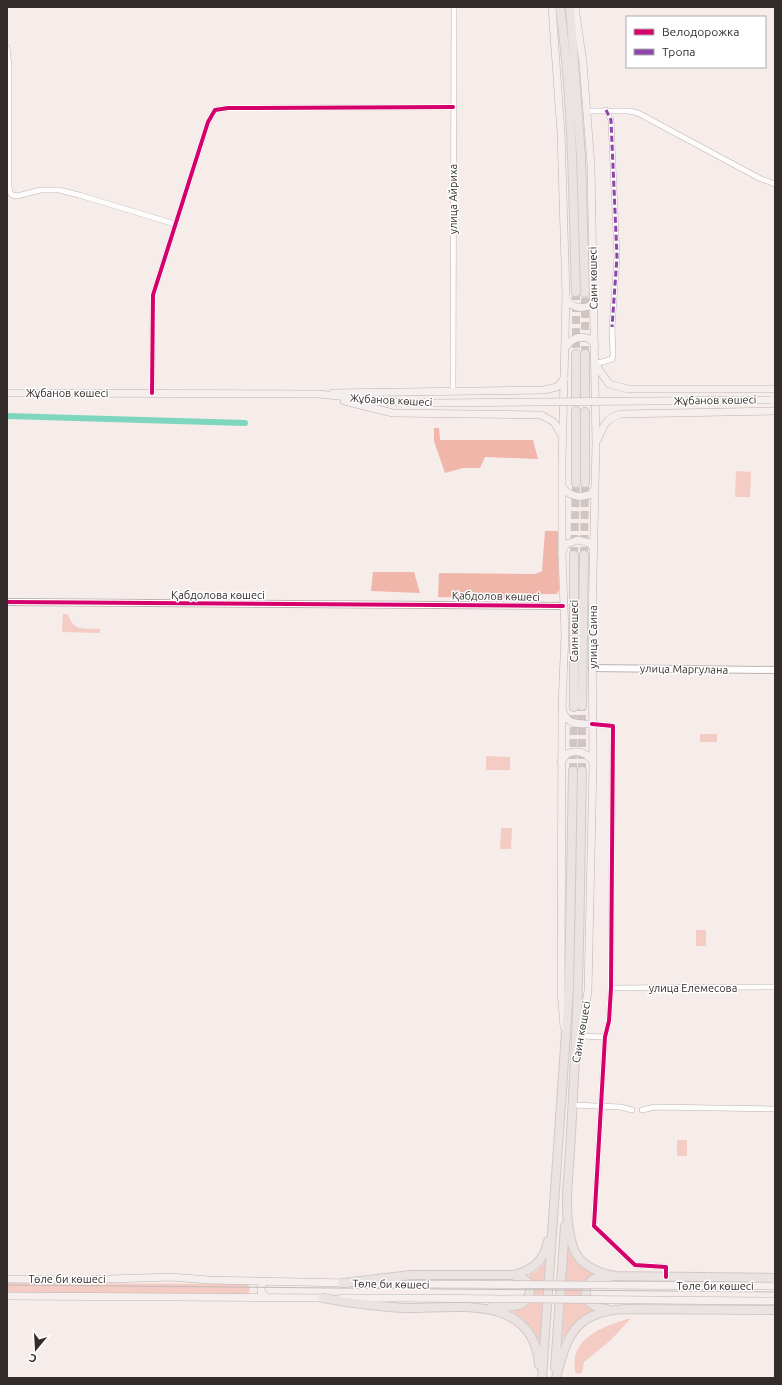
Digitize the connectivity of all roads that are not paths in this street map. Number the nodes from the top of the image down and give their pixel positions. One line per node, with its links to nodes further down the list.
1 (454, 7): 7 (street, улица Айриха)
2 (552, 7): 15 (main road)
3 (560, 7): 13 (main road, Саин көшесі)
4 (570, 7): 14 (main road, Саин көшесі)
5 (575, 7): 9 (main road, Саин көшесі)
6 (7, 48): 10 (street)
7 (453, 107): 12 (street); 22 (street, улица Айриха)
8 (606, 110): 9 (street); 11 (street); 19 (street)
9 (588, 111): 16 (main road, Саин көшесі)
10 (8, 124): 12 (street)
11 (775, 184)
12 (175, 224): 24 (street)
13 (576, 292)
14 (585, 293)
15 (566, 295): 16 (main road); 18 (main road)
16 (594, 301): 17 (main road, Саин көшесі)
17 (595, 345): 18 (main road); 19 (main road, Саин көшесі)
18 (565, 349): 20 (main road)
19 (595, 364): 21 (main road); 33 (main road, Саин көшесі)
20 (564, 378): 22 (main road); 32 (main road)
21 (775, 389)
22 (454, 391): 25 (main road)
23 (7, 393): 24 (main road, Жұбанов көшесі)
24 (152, 393): 25 (main road, Жұбанов көшесі)
25 (318, 394): 28 (main road, Жұбанов көшесі, bridge); 32 (main road)
26 (576, 396): 27 (main road)
27 (585, 397)
28 (773, 400)
29 (775, 411): 33 (main road)
30 (576, 412): 34 (main road)
31 (585, 412): 35 (main road)
32 (562, 438): 36 (main road)
33 (596, 443): 37 (main road, Саин көшесі)
34 (576, 483)
35 (585, 483)
36 (562, 486): 37 (main road); 39 (main road, Саин көшесі)
37 (596, 486): 38 (main road, Саин көшесі)
38 (594, 550): 39 (main road); 45 (main road, улица Саина)
39 (562, 554): 44 (main road, Саин көшесі)
40 (574, 555): 41 (main road, Саин көшесі)
41 (584, 555)
42 (7, 602): 43 (street, Қабдолова көшесі)
43 (430, 605): 44 (street, Қабдолов көшесі)
44 (563, 606): 47 (main road, Саин көшесі)
45 (592, 668): 46 (street, улица Маргулана); 48 (main road, улица Саина)
46 (775, 670)
47 (562, 708): 48 (main road); 49 (main road, Саин көшесі)
48 (592, 724): 50 (main road, Саин көшесі); 53 (street)
49 (561, 762): 50 (main road); 57 (main road, Саин көшесі)
50 (593, 764): 55 (main road, Саин көшесі)
51 (573, 771): 57 (main road, Саин көшесі)
52 (582, 771): 58 (main road, Саин көшесі)
53 (611, 988): 54 (street, улица Елемесова); 56 (street)
54 (775, 988)
55 (580, 1036): 56 (street); 58 (main road, Саин көшесі)
56 (605, 1037): 60 (street)
57 (565, 1048): 65 (main road, Саин көшесі)
58 (574, 1068): 59 (main road)
59 (573, 1105): 60 (street); 64 (main road)
60 (600, 1107): 62 (street); 68 (street)
61 (775, 1109): 63 (street)
62 (632, 1110)
63 (642, 1110)
64 (567, 1197): 67 (main road); 82 (main road)
65 (554, 1212): 66 (main road); 81 (main road, Саин көшесі)
66 (513, 1276): 72 (main road); 78 (main road)
67 (615, 1276): 68 (main road); 79 (main road)
68 (666, 1277): 69 (main road)
69 (775, 1278)
70 (7, 1279): 71 (main road, Төле би көшесі)
71 (269, 1281): 72 (main road, Төле би көшесі); 75 (main road)
72 (343, 1283): 73 (main road, Төле би көшесі, bridge)
73 (775, 1286)
74 (7, 1296): 75 (main road, Төле би көшесі)
75 (268, 1298): 76 (main road, Төле би көшесі)
76 (323, 1298): 77 (main road, Төле би көшесі, bridge); 78 (main road)
77 (775, 1301)
78 (473, 1307): 81 (main road)
79 (610, 1310): 80 (main road); 82 (main road)
80 (775, 1310)
81 (541, 1378)
82 (555, 1378)

